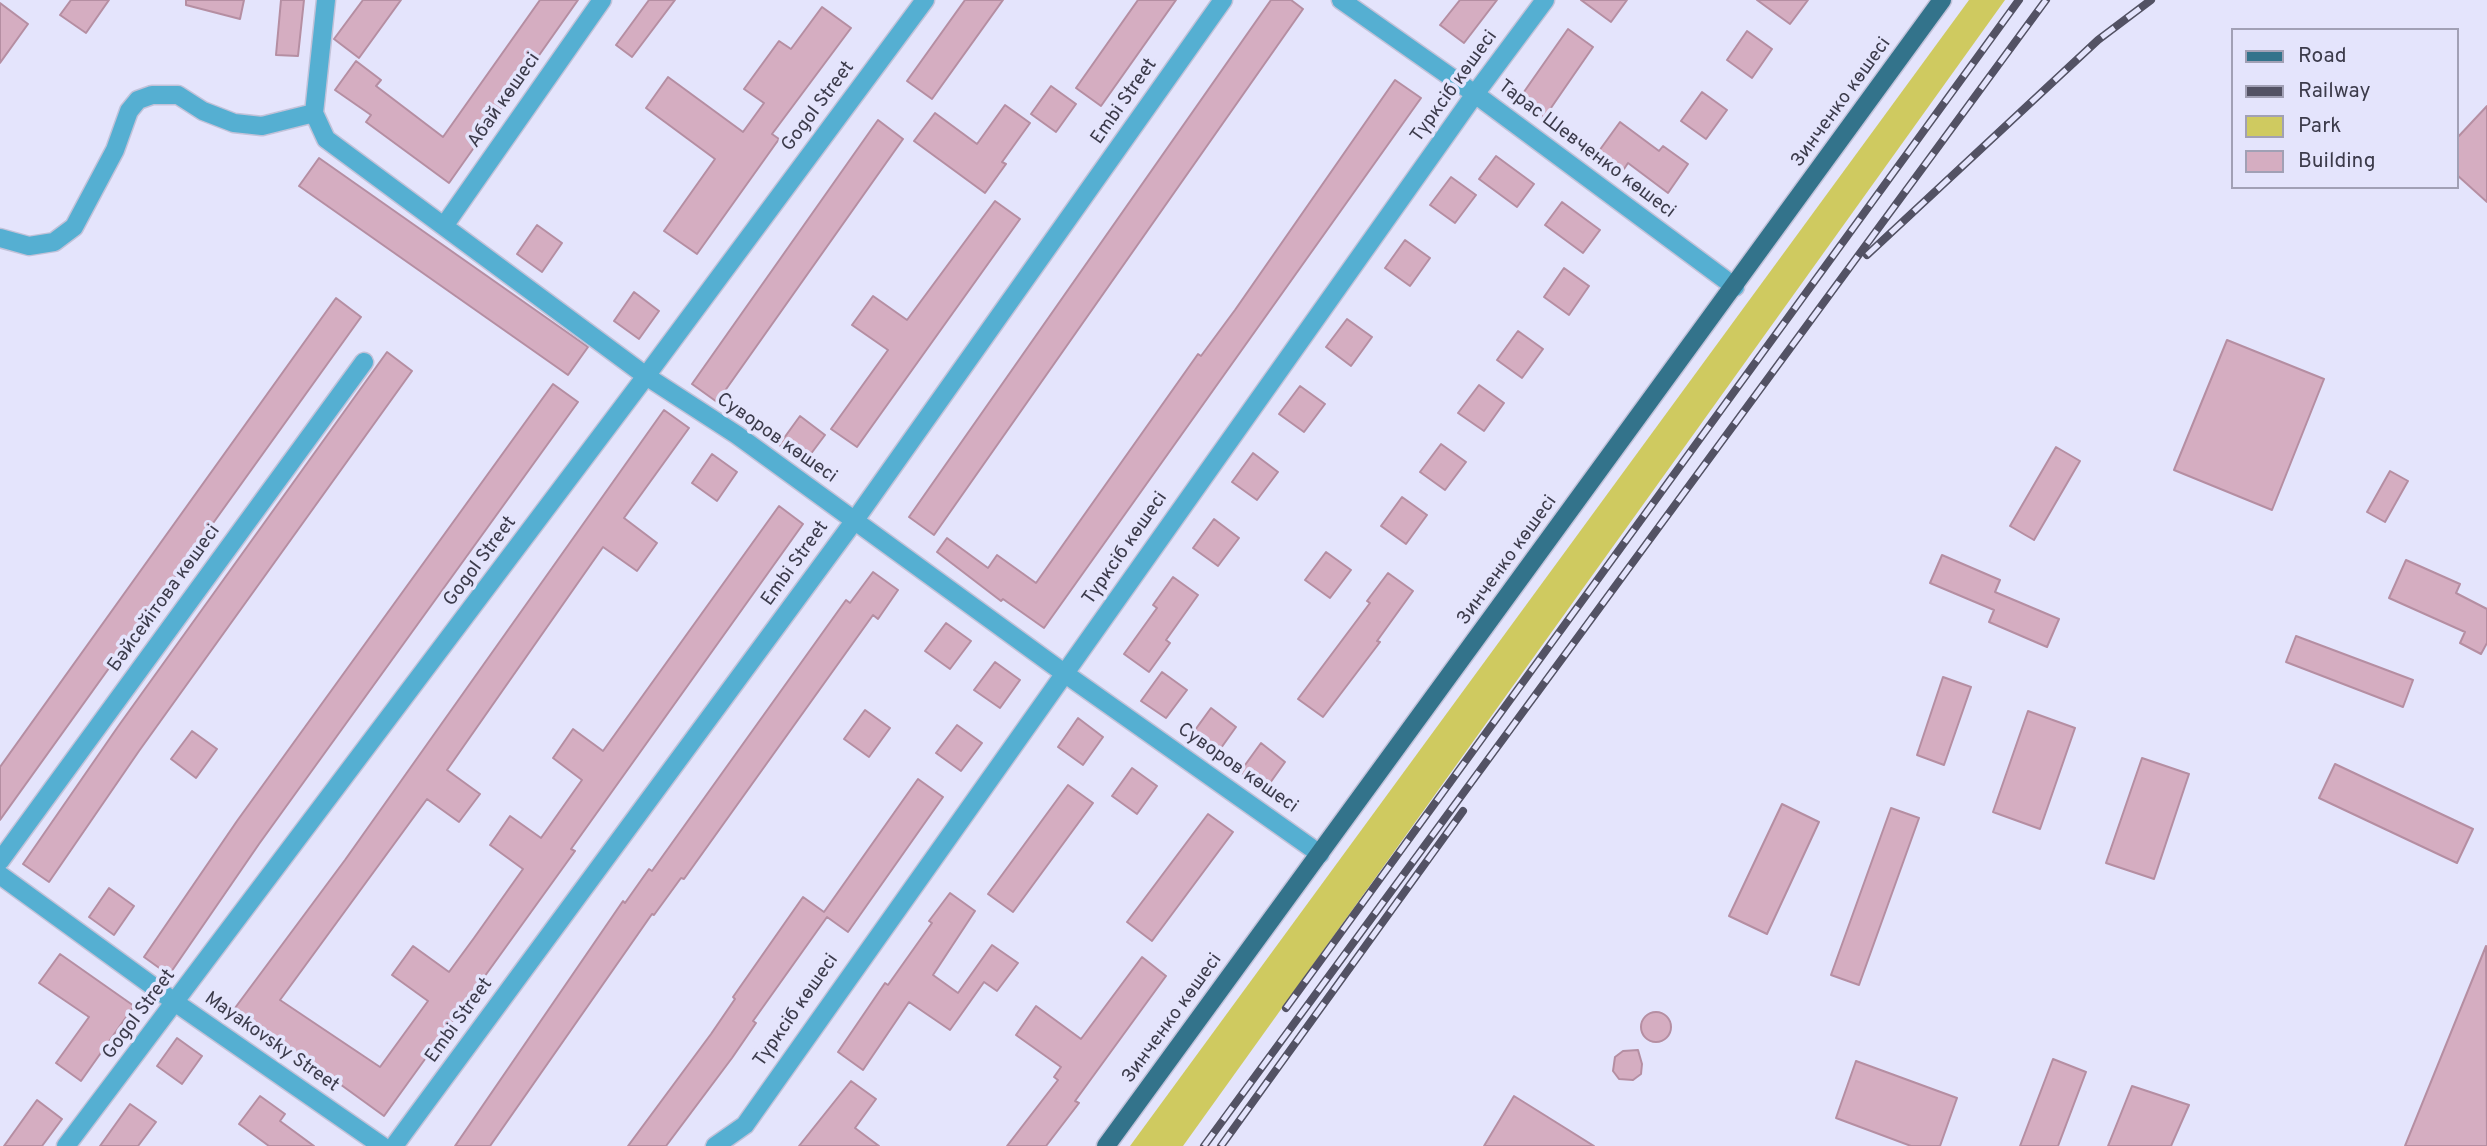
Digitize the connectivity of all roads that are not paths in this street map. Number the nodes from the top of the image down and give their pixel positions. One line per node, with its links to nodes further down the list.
1 (326, 0): 9 (street)
2 (602, 0): 10 (street, Абай көшесі)
3 (925, 0): 14 (street, Gogol Street)
4 (1223, 0): 15 (street, Embi Street)
5 (1341, 0): 8 (street, Тарас Шевченко көшесі)
6 (1545, 0): 8 (street, Түрксіб көшесі)
7 (1942, 0): 12 (main road, Зинченко көшесі)
8 (1475, 94): 12 (street, Тарас Шевченко көшесі); 16 (street, Түрксіб көшесі)
9 (314, 113): 10 (street, Суворов көшесі); 11 (street)
10 (444, 226): 14 (street, Суворов көшесі)
11 (0, 238)
12 (1735, 287): 17 (main road, Зинченко көшесі)
13 (364, 362): 18 (street, Бәйсейітова көшесі)
14 (646, 376): 15 (street, Суворов көшесі); 20 (street, Gogol Street)
15 (855, 520): 16 (street, Суворов көшесі); 24 (street, Embi Street)
16 (1065, 673): 17 (street, Суворов көшесі); 21 (street, Түрксіб көшесі)
17 (1320, 854): 27 (main road, Зинченко көшесі)
18 (0, 861)
19 (0, 875): 20 (street, Mayakovsky Street)
20 (176, 1003): 22 (street, Gogol Street); 23 (street, Mayakovsky Street)
21 (744, 1125): 25 (street, Түрксіб көшесі); 26 (street, Түрксіб көшесі)
22 (66, 1146)
23 (382, 1146)
24 (394, 1146)
25 (715, 1146)
26 (742, 1146)
27 (1106, 1146)

